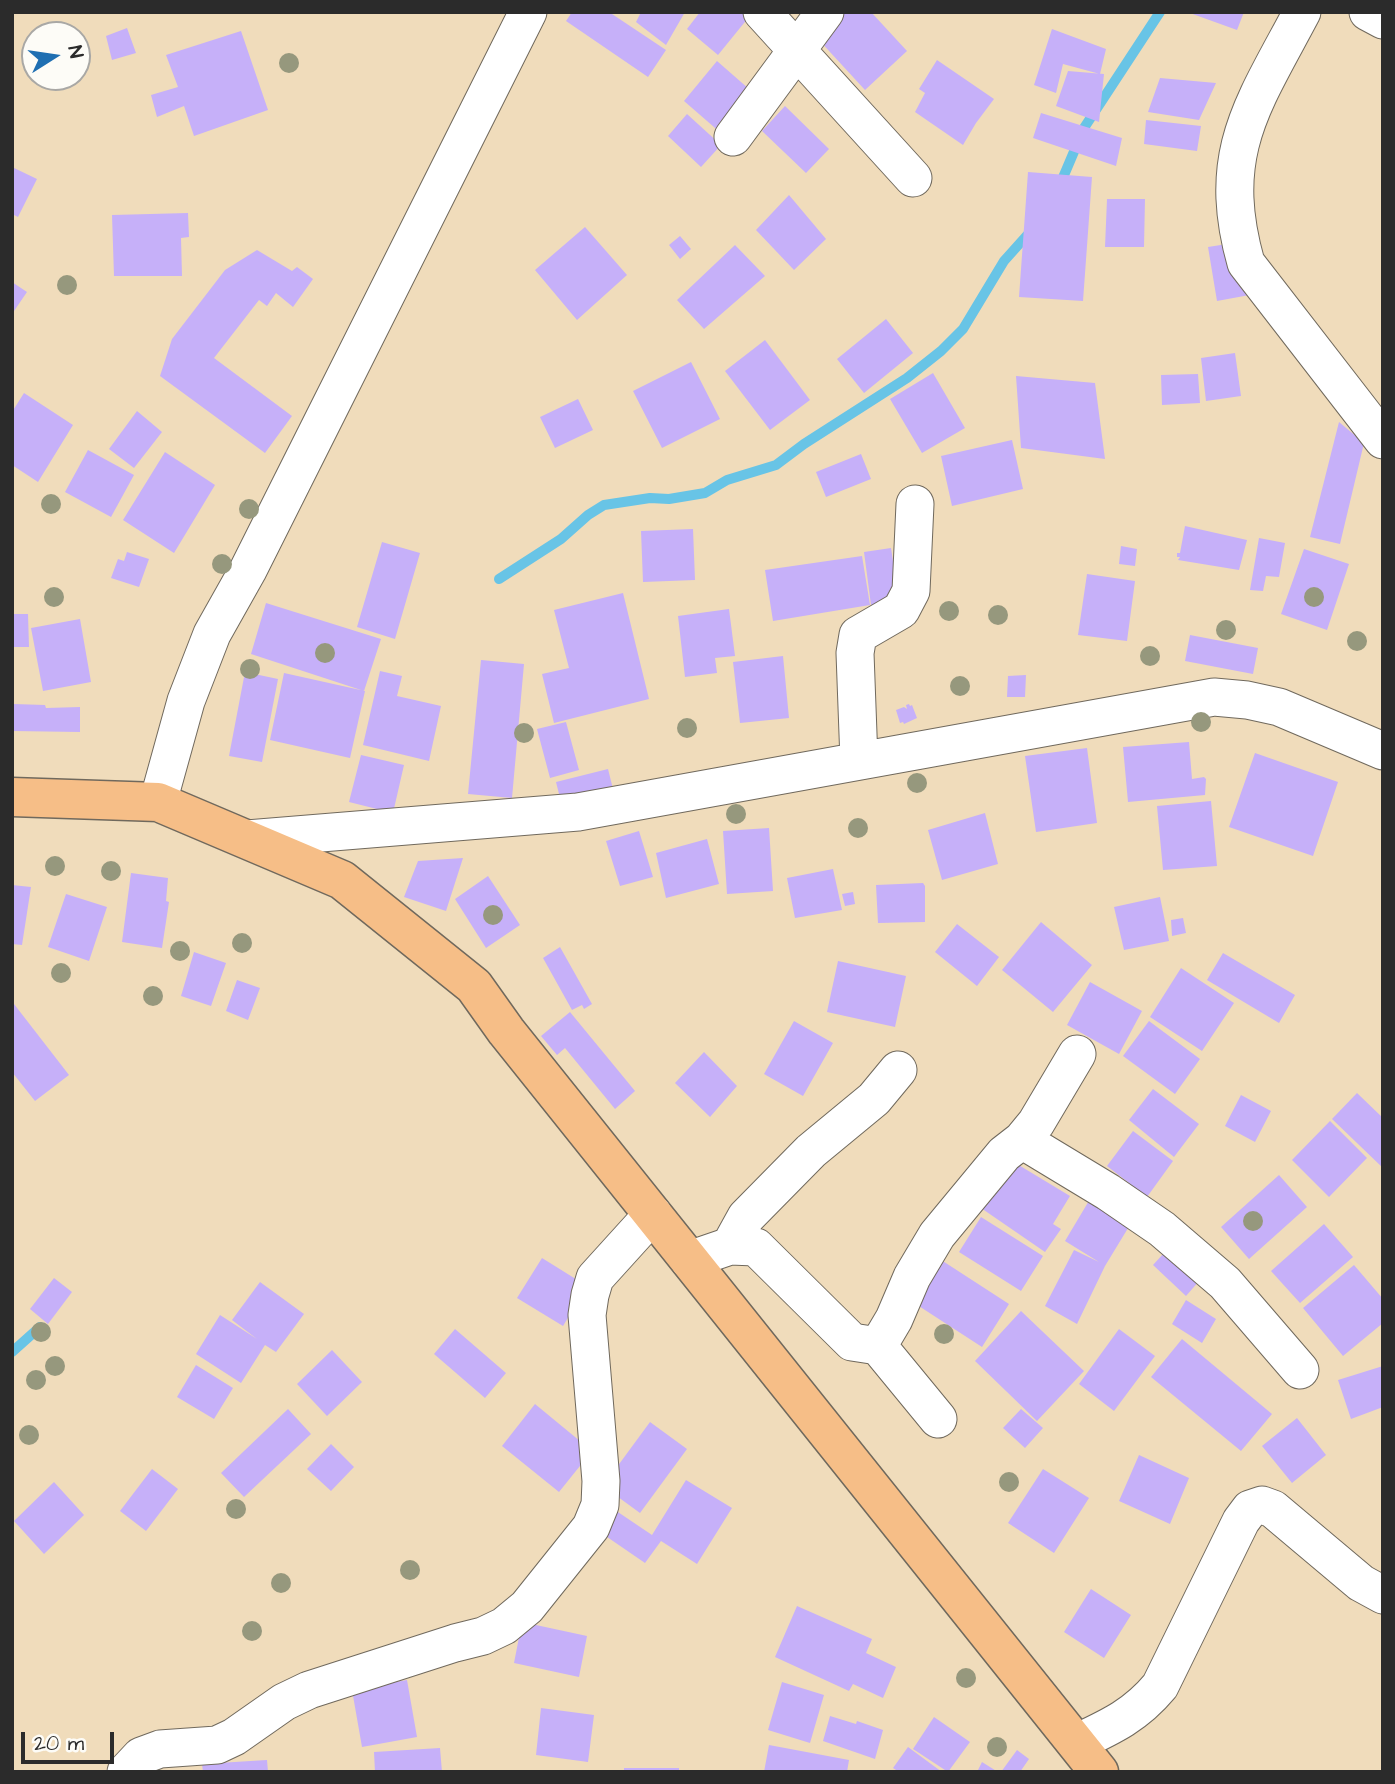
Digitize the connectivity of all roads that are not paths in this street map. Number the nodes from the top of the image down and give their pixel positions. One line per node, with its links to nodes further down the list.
1 (528, 12): 15 (street)
2 (762, 12): 7 (street)
3 (825, 12): 7 (street)
4 (1302, 12): 10 (street)
5 (1368, 12): 6 (street)
6 (1383, 20)
7 (797, 50): 8 (street); 9 (street)
8 (733, 136)
9 (913, 178)
10 (1383, 440)
11 (915, 504): 13 (street)
12 (1383, 751): 13 (street)
13 (859, 761): 16 (street)
14 (12, 797): 15 (main road)
15 (158, 802): 16 (main road)
16 (247, 839): 20 (main road)
17 (1077, 1054): 19 (street)
18 (898, 1070): 21 (street)
19 (1022, 1140): 23 (street); 24 (street)
20 (653, 1214): 22 (main road); 28 (street)
21 (730, 1246): 22 (street); 23 (street)
22 (689, 1260): 27 (main road)
23 (878, 1346): 25 (street)
24 (1300, 1370)
25 (938, 1419)
26 (1383, 1595): 27 (street)
27 (1088, 1757)
28 (126, 1772)

